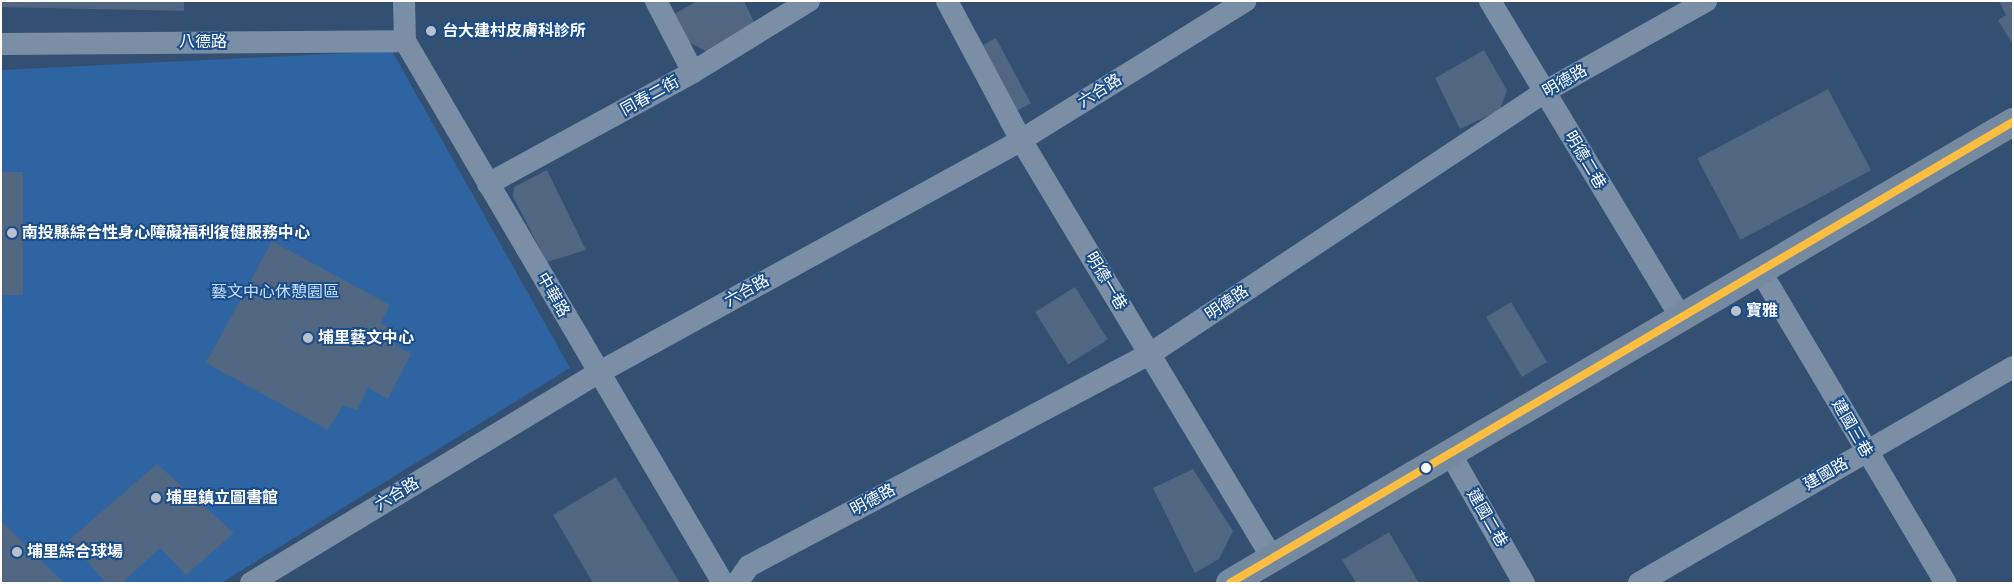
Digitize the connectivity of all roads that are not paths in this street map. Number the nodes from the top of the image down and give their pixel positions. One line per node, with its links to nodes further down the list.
1 (404, 1): 8 (street, 中華路)
2 (656, 1): 10 (street)
3 (809, 1): 10 (street, 同春二街)
4 (1245, 1): 13 (street, 六合路)
5 (1490, 1): 11 (street, 明德二巷)
6 (1706, 1): 11 (street, 明德路)
7 (952, 3): 13 (street, 明德一巷)
8 (405, 41): 9 (street, 八德路); 14 (street, 中華路)
9 (1, 44)
10 (693, 72): 14 (street, 同春二街)
11 (1544, 92): 16 (street, 明德二巷); 17 (street, 明德路)
12 (2013, 122): 15 (street)
13 (1021, 140): 17 (street, 明德一巷); 19 (street, 六合路)
14 (488, 184): 19 (street, 中華路)
15 (1761, 272): 16 (street); 20 (street, 建國三巷)
16 (1681, 318): 21 (street)
17 (1150, 354): 22 (street, 明德一巷); 25 (street, 明德路)
18 (2013, 367): 20 (street, 建國路)
19 (598, 373): 23 (street, 六合路); 24 (street, 中華路)
20 (1865, 451): 28 (street, 建國路); 29 (street, 建國三巷)
21 (1450, 453): 22 (street); 27 (street, 建國二巷)
22 (1272, 557): 26 (street)
23 (251, 583)
24 (723, 583)
25 (737, 583)
26 (1230, 583)
27 (1524, 583)
28 (1639, 583)
29 (1946, 583)

